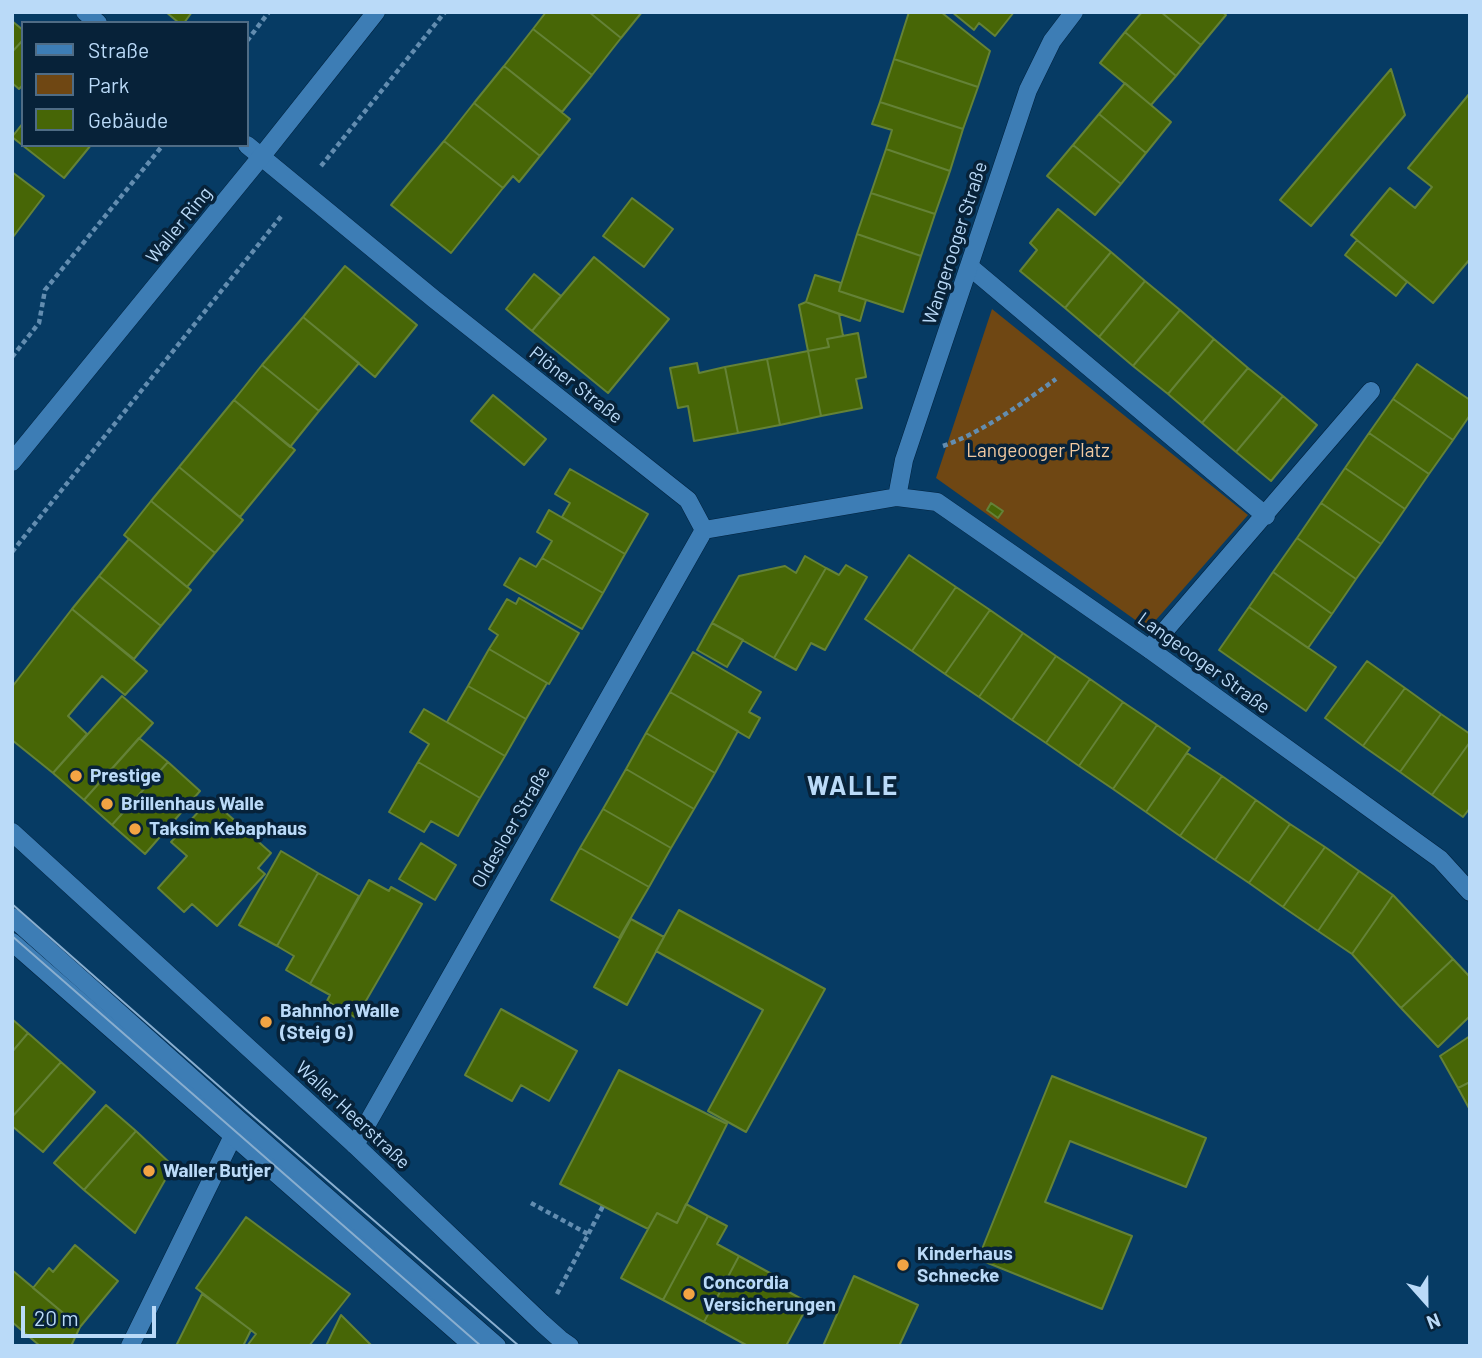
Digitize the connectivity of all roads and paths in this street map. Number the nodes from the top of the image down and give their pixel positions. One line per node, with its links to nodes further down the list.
1 (270, 12): 5 (path)
2 (376, 12): 8 (street, Waller Ring)
3 (444, 12): 9 (path)
4 (1074, 12): 10 (street, Wangerooger Straße)
5 (248, 40)
6 (248, 146): 8 (street, Plöner Straße)
7 (161, 147): 11 (path)
8 (261, 157): 9 (street, Plöner Straße); 15 (street, Waller Ring)
9 (301, 190): 18 (street, Plöner Straße); 19 (path)
10 (970, 267): 12 (street); 14 (street, Wangerooger Straße)
11 (12, 357)
12 (1082, 360): 14 (path); 17 (street)
13 (1371, 391): 17 (street)
14 (904, 460): 16 (street, Wangerooger Straße)
15 (12, 462)
16 (897, 497): 18 (street); 20 (street, Langeooger Straße)
17 (1266, 516): 20 (street)
18 (704, 530): 26 (street, Oldesloer Straße)
19 (12, 552)
20 (1149, 649): 22 (street, Langeooger Straße)
21 (12, 832): 26 (street, Waller Heerstraße)
22 (1470, 892)
23 (12, 917): 33 (street)
24 (12, 942): 25 (street)
25 (233, 1136): 31 (street); 32 (street)
26 (355, 1145): 30 (street, Waller Heerstraße)
27 (531, 1203): 29 (path)
28 (603, 1206): 29 (path)
29 (588, 1234): 30 (path)
30 (542, 1323): 34 (street, Waller Heerstraße)
31 (130, 1346)
32 (473, 1346)
33 (497, 1346)
34 (570, 1346)

